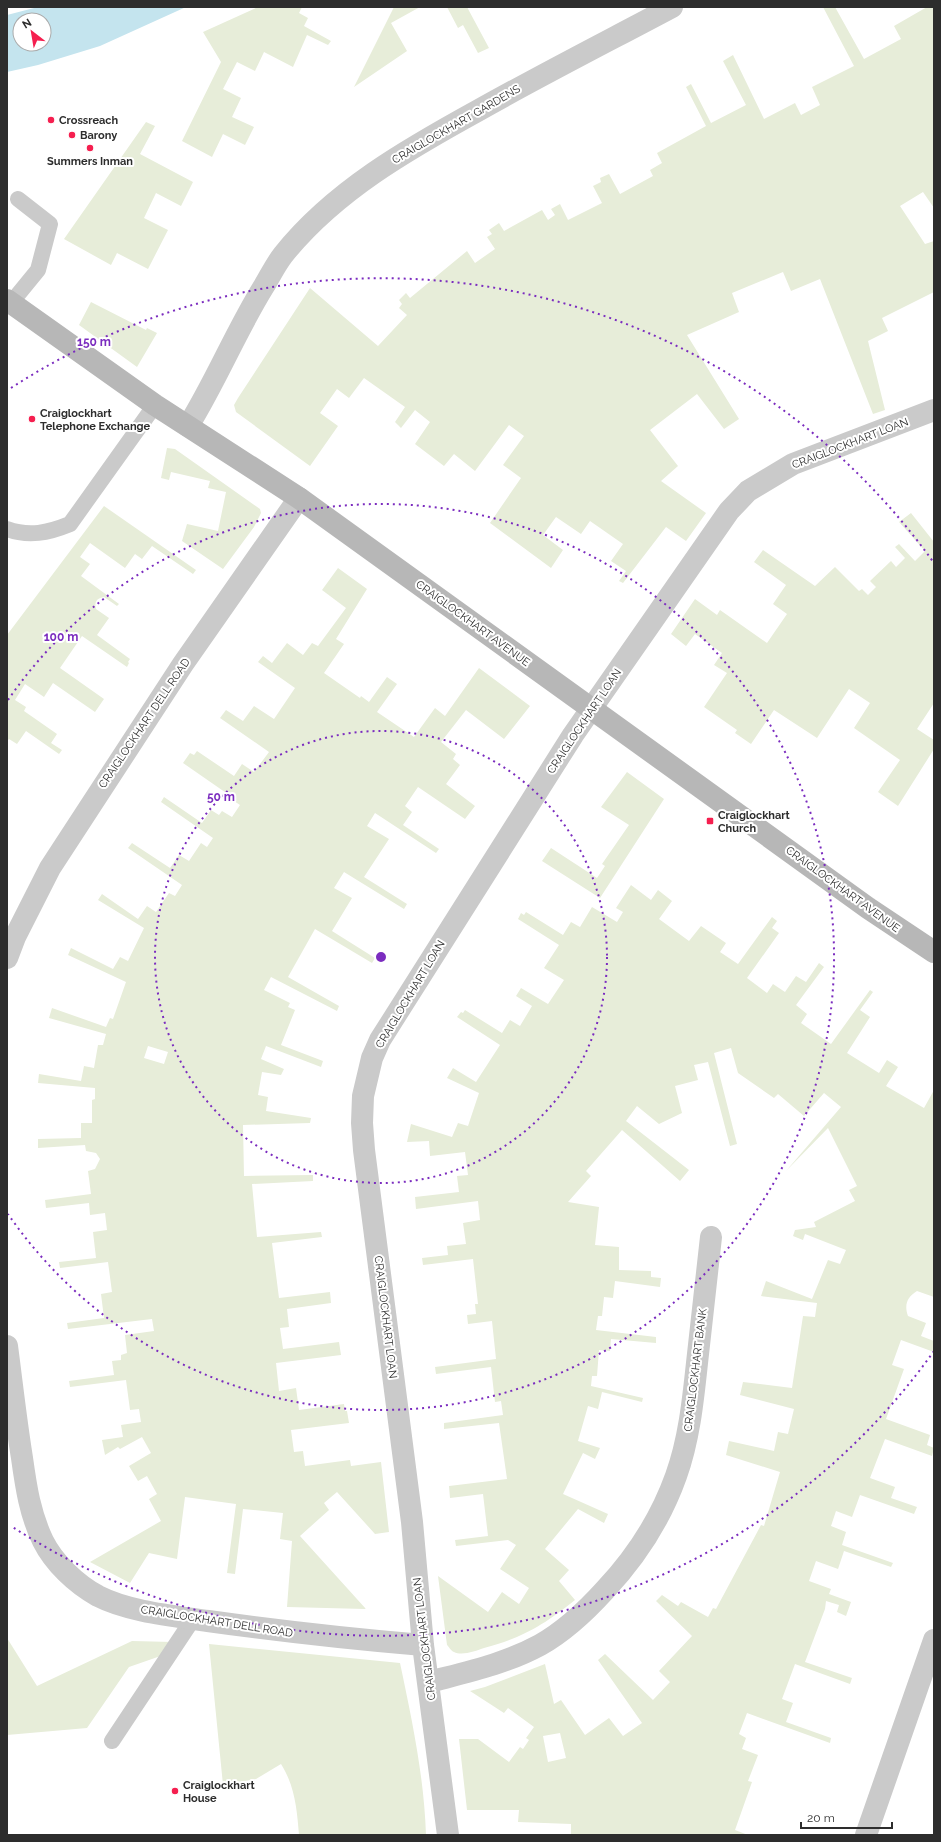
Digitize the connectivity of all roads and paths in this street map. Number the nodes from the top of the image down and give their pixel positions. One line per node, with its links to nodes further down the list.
1 (672, 7): 6 (street, CRAIGLOCKHART GARDENS)
2 (18, 199): 3 (lane)
3 (9, 301): 4 (street, CRAIGLOCKHART AVENUE)
4 (155, 405): 6 (street, CRAIGLOCKHART AVENUE); 8 (lane)
5 (934, 410): 9 (street, CRAIGLOCKHART LOAN)
6 (188, 426): 7 (street, CRAIGLOCKHART AVENUE)
7 (299, 498): 9 (street, CRAIGLOCKHART AVENUE); 11 (street, CRAIGLOCKHART DELL ROAD)
8 (7, 529)
9 (592, 708): 10 (street, CRAIGLOCKHART AVENUE); 16 (street, CRAIGLOCKHART LOAN)
10 (934, 952)
11 (7, 958)
12 (711, 1237): 17 (street, CRAIGLOCKHART BANK)
13 (7, 1346): 14 (street, CRAIGLOCKHART DELL ROAD)
14 (193, 1618): 16 (street, CRAIGLOCKHART DELL ROAD); 18 (lane)
15 (934, 1640): 20 (street)
16 (423, 1645): 17 (street, CRAIGLOCKHART LOAN)
17 (429, 1682): 19 (street, CRAIGLOCKHART LOAN)
18 (112, 1741)
19 (448, 1835)
20 (866, 1835)

